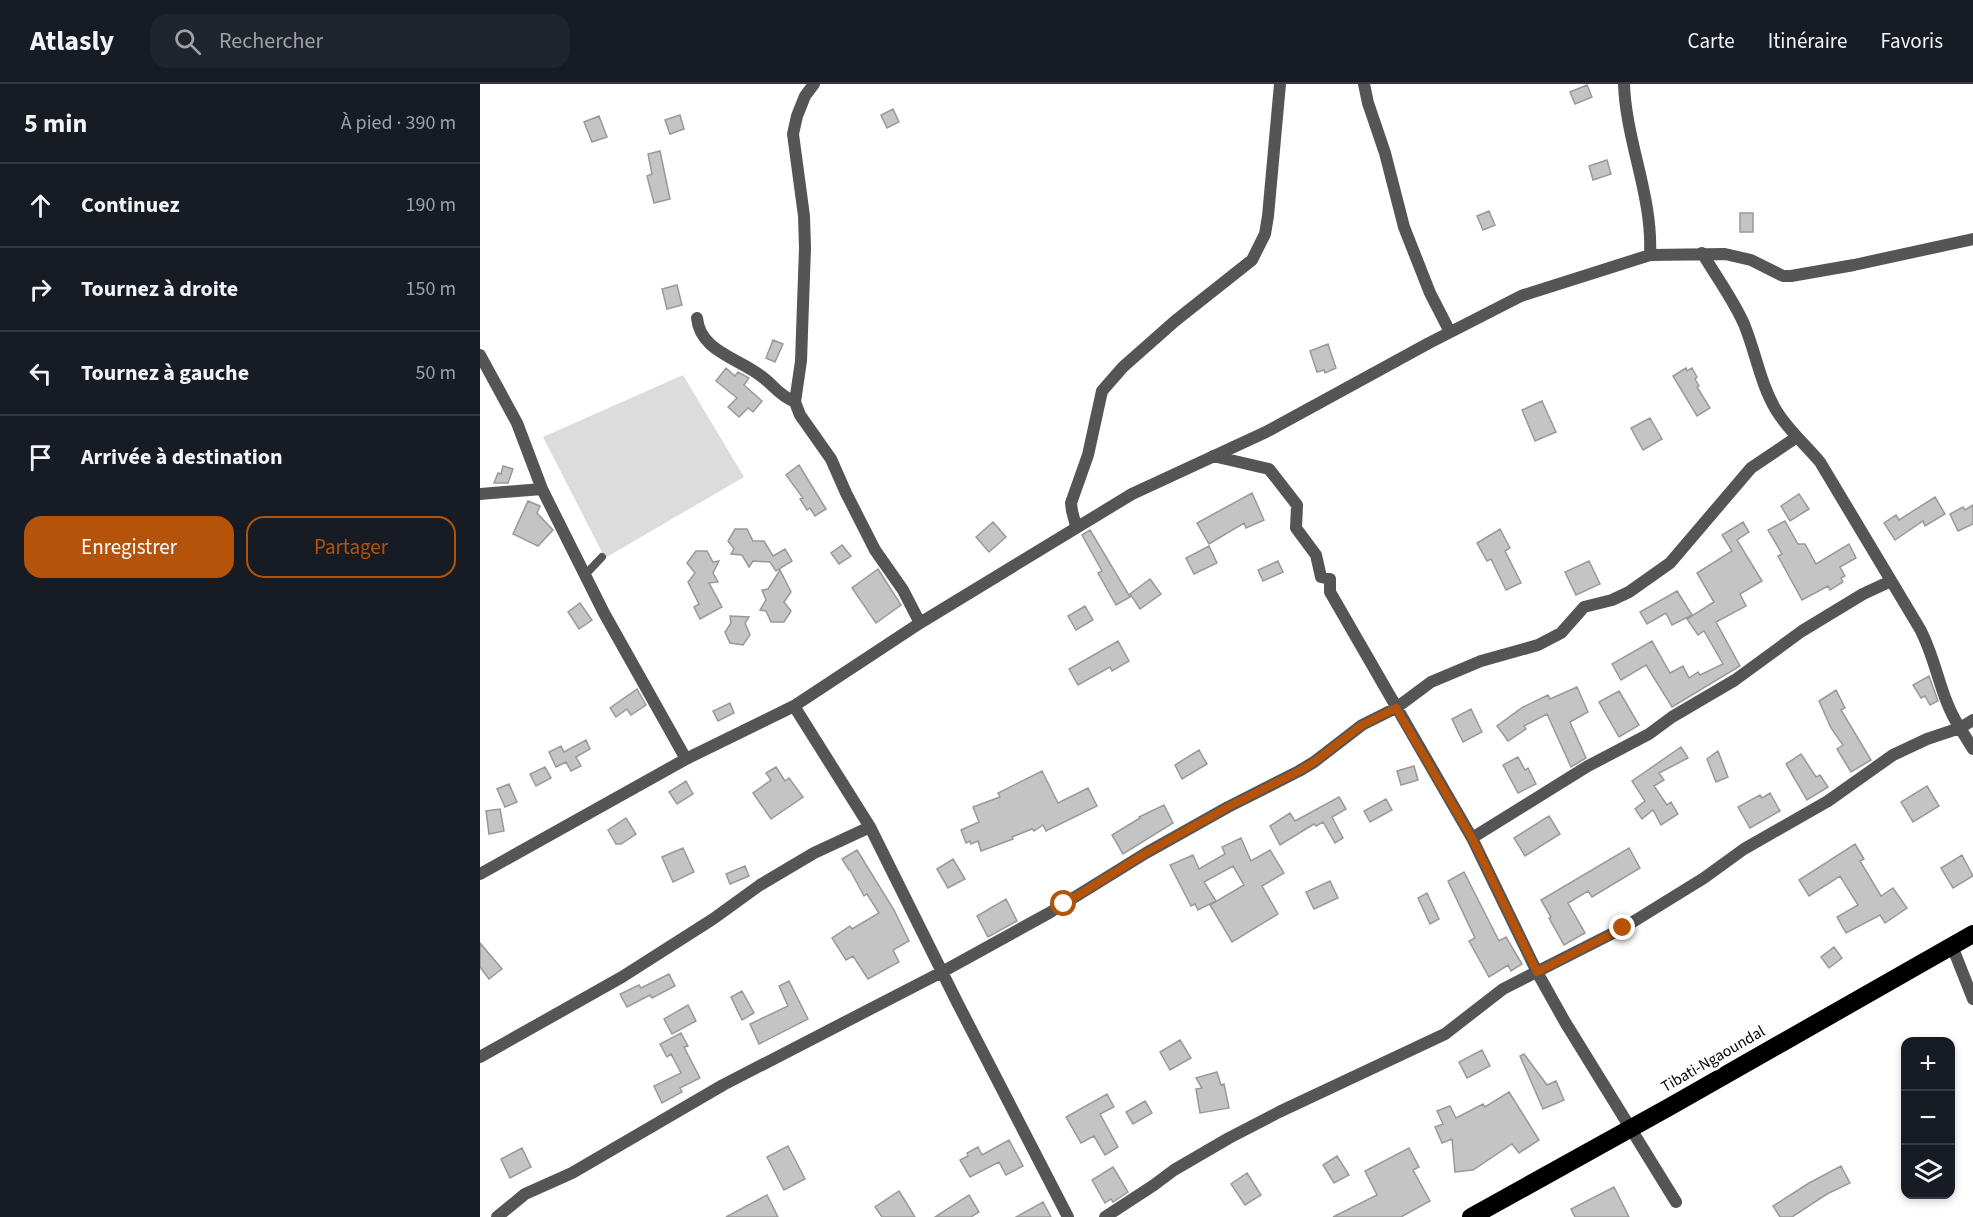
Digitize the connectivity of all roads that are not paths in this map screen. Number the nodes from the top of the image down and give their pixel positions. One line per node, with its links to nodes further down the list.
1 (814, 84): 11 (street)
2 (1280, 84): 16 (street)
3 (1364, 84): 9 (street)
4 (1624, 84): 7 (street)
5 (1973, 239): 6 (street)
6 (1702, 254): 7 (street); 12 (street)
7 (1650, 255): 9 (street)
8 (697, 318): 11 (street)
9 (1450, 332): 13 (street)
10 (480, 355): 14 (street)
11 (795, 402): 20 (street)
12 (1797, 437): 19 (street); 22 (street)
13 (1213, 456): 16 (street); 22 (street)
14 (542, 489): 15 (street); 18 (street)
15 (480, 494)
16 (1076, 526): 20 (street)
17 (602, 557): 18 (lane)
18 (585, 575): 26 (street)
19 (1891, 581): 24 (street); 28 (street)
20 (920, 623): 21 (street)
21 (794, 706): 26 (street); 27 (street)
22 (1396, 708): 28 (street); 34 (street)
23 (1973, 720): 24 (street)
24 (1960, 728): 25 (street); 35 (street)
25 (1973, 749)
26 (686, 759): 30 (street)
27 (870, 827): 34 (street); 37 (street)
28 (1472, 838): 35 (street)
29 (480, 863): 30 (street)
30 (496, 864): 31 (street)
31 (480, 874)
32 (1973, 934): 33 (highway, Tibati-Ngaoundal)
33 (1952, 946): 36 (street); 38 (highway, Tibati-Ngaoundal)
34 (942, 972): 40 (street); 41 (street)
35 (1537, 972): 38 (street); 42 (street)
36 (1973, 999)
37 (480, 1058)
38 (1630, 1128): 39 (street); 43 (highway, Tibati-Ngaoundal)
39 (1676, 1202)
40 (497, 1217)
41 (1068, 1217)
42 (1105, 1217)
43 (1471, 1217)

